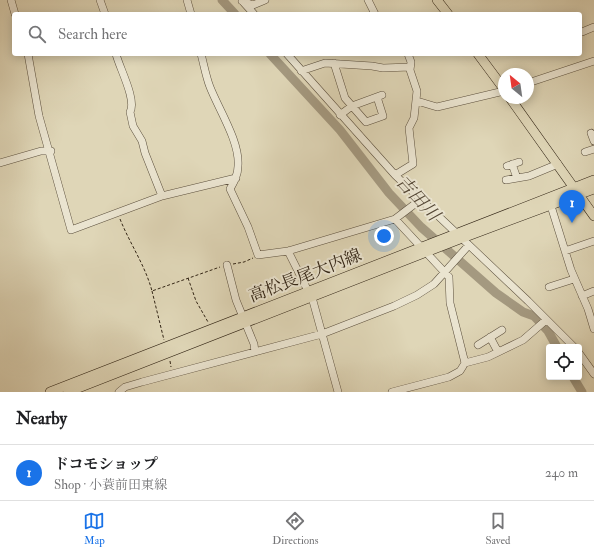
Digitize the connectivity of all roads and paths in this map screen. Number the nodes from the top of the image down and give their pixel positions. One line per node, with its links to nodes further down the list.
1 (11, 0): 8 (street)
2 (100, 0): 9 (street)
3 (187, 0): 10 (street)
4 (242, 0): 5 (street); 11 (street)
5 (265, 0)
6 (368, 0): 12 (street)
7 (437, 0): 13 (main road)
8 (14, 12)
9 (104, 12)
10 (190, 12)
11 (252, 12)
12 (373, 12)
13 (446, 12)
14 (594, 27): 15 (street)
15 (582, 32)
16 (28, 56): 36 (street)
17 (117, 56): 49 (street)
18 (202, 56): 42 (street)
19 (290, 56): 25 (street)
20 (409, 56): 24 (street)
21 (479, 56): 27 (main road)
22 (594, 61): 26 (street)
23 (334, 63): 24 (street); 25 (street); 31 (street)
24 (410, 67): 29 (street)
25 (301, 70): 32 (street)
26 (534, 81)
27 (498, 82)
28 (498, 91): 29 (street)
29 (417, 101): 41 (street)
30 (514, 104): 40 (main road)
31 (352, 106): 31 (street); 32 (street)
32 (340, 115): 41 (street)
33 (591, 133): 34 (street)
34 (594, 141)
35 (594, 149): 37 (street)
36 (50, 151): 38 (street); 52 (street)
37 (585, 152)
38 (0, 163)
39 (513, 164): 43 (street)
40 (558, 164): 43 (street); 46 (main road)
41 (395, 175): 50 (street)
42 (236, 178): 49 (street); 58 (street)
43 (517, 178): 44 (street)
44 (506, 180)
45 (594, 180): 46 (main road, 高松長尾大内線)
46 (574, 187): 48 (main road); 55 (main road, 高松長尾大内線)
47 (594, 189): 48 (main road, 高松長尾大内線)
48 (580, 195): 51 (main road, 高松長尾大内線); 53 (main road)
49 (162, 196): 52 (street)
50 (420, 200): 54 (street); 55 (street)
51 (551, 206): 55 (main road, 高松長尾大内線); 59 (street)
52 (117, 211): 64 (path)
53 (594, 216)
54 (395, 219): 57 (street); 58 (street)
55 (460, 241): 57 (main road, 高松長尾大内線); 61 (street); 70 (street)
56 (594, 241): 59 (street)
57 (425, 250): 61 (street); 66 (main road, 高松長尾大内線)
58 (288, 251): 66 (street)
59 (565, 251): 62 (street)
60 (227, 265): 69 (street)
61 (446, 271): 74 (street); 83 (street)
62 (574, 279): 63 (street); 67 (street)
63 (549, 287)
64 (152, 291): 71 (path); 76 (path)
65 (594, 291): 67 (street)
66 (310, 294): 69 (main road, 高松長尾大内線); 74 (street)
67 (582, 296): 68 (street)
68 (591, 308): 72 (street)
69 (244, 320): 79 (street); 86 (main road, 高松長尾大内線); 87 (main road, 高松長尾大内線)
70 (545, 322): 77 (street); 80 (street)
71 (210, 325)
72 (594, 329)
73 (502, 330): 75 (street)
74 (322, 334): 79 (street); 89 (street)
75 (490, 337): 78 (street); 80 (street)
76 (165, 343)
77 (571, 344)
78 (478, 345)
79 (255, 352): 84 (street)
80 (498, 352): 83 (street)
81 (170, 356): 84 (path)
82 (582, 357): 85 (street)
83 (465, 363): 90 (street)
84 (172, 374): 88 (street)
85 (594, 374)
86 (50, 392)
87 (68, 392)
88 (119, 392)
89 (338, 392)
90 (392, 392)

